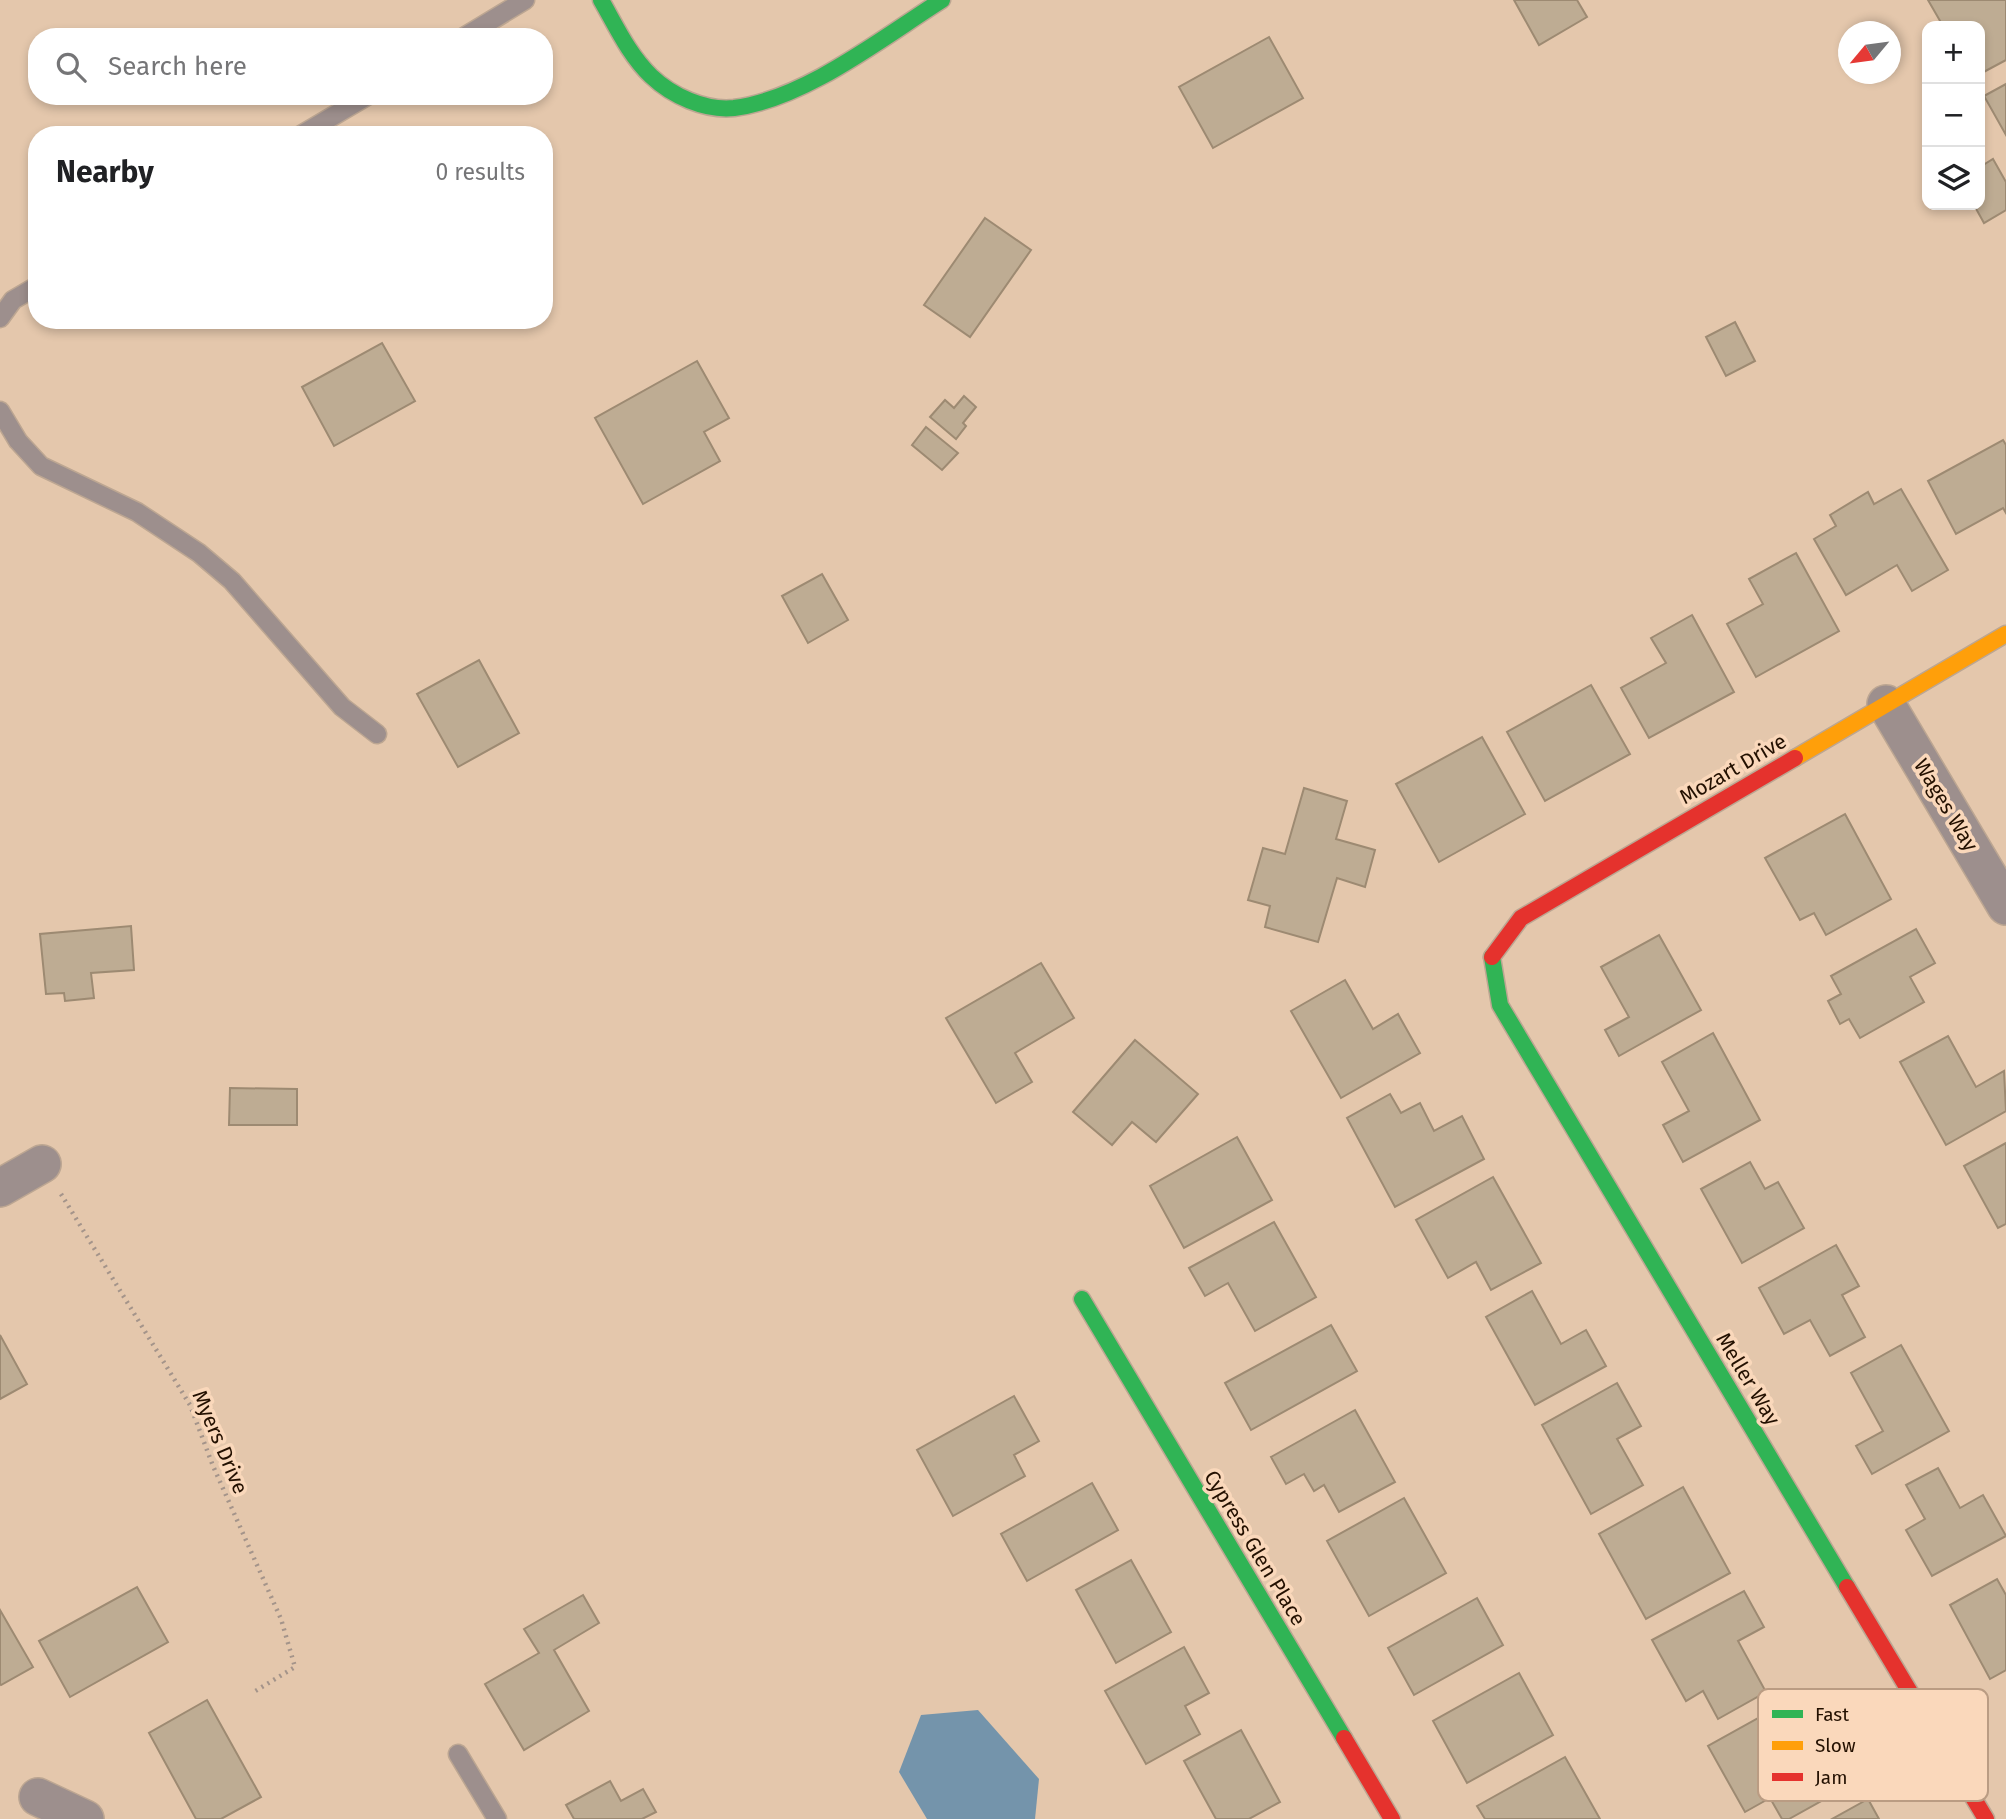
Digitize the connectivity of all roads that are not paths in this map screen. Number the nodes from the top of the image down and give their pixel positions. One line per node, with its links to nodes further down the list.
1 (525, 0): 4 (lane)
2 (601, 0): 3 (street)
3 (942, 0)
4 (479, 28)
5 (352, 105): 6 (lane)
6 (316, 126)
7 (28, 291): 8 (lane)
8 (0, 318)
9 (0, 411): 12 (lane)
10 (2006, 634): 11 (street, Mozart Drive)
11 (1886, 704): 13 (street, Wages Way); 14 (street, Mozart Drive)
12 (377, 734)
13 (2006, 906)
14 (1492, 954): 18 (street, Meller Way)
15 (42, 1164): 16 (street)
16 (0, 1188)
17 (1082, 1299): 24 (street, Cypress Glen Place)
18 (1908, 1689)
19 (458, 1754): 23 (lane)
20 (38, 1797): 22 (street)
21 (1975, 1801): 25 (street, Meller Way)
22 (85, 1819)
23 (497, 1819)
24 (1392, 1819)
25 (1986, 1819)

